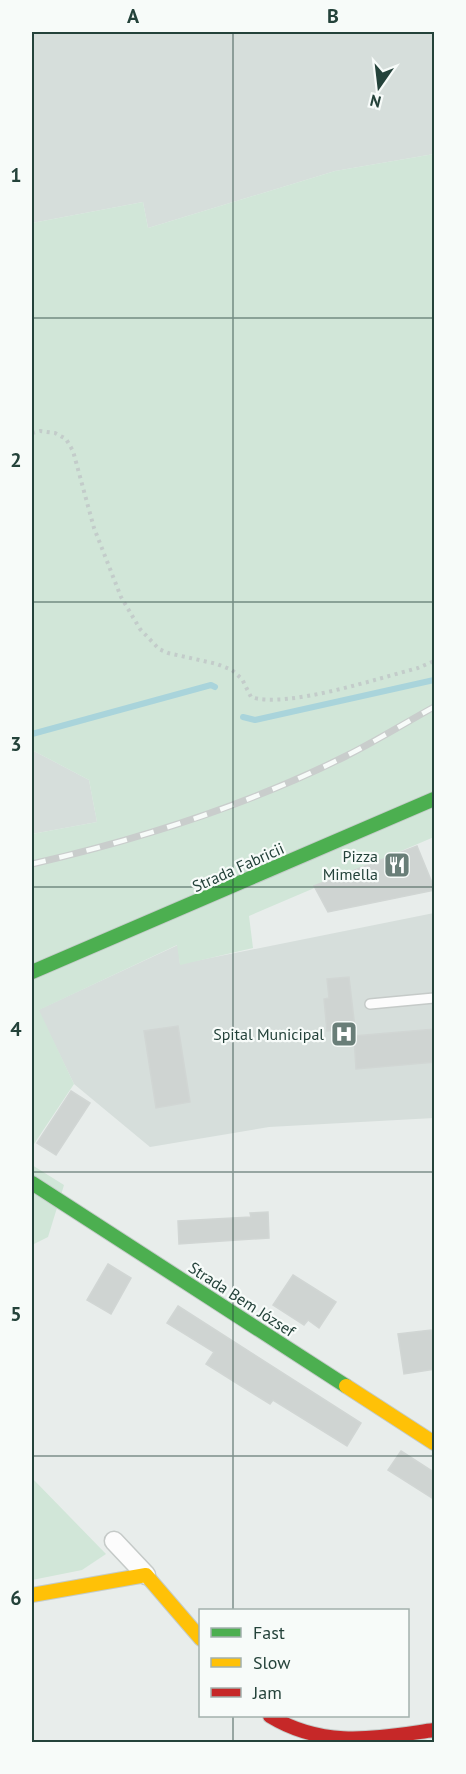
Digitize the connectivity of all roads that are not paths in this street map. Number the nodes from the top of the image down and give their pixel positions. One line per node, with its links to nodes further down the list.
1 (435, 799): 2 (main road, Strada Fabricii)
2 (55, 964): 3 (main road, Strada Fabricii); 4 (main road, Strada Fabricii)
3 (32, 972)
4 (32, 980)
5 (435, 998): 6 (lane)
6 (370, 1004)
7 (32, 1183): 8 (main road, Strada Bem József)
8 (435, 1443)
9 (114, 1541): 10 (street)
10 (146, 1575): 11 (main road); 12 (main road)
11 (32, 1595)
12 (199, 1637)
13 (272, 1717): 14 (main road)
14 (435, 1731)

